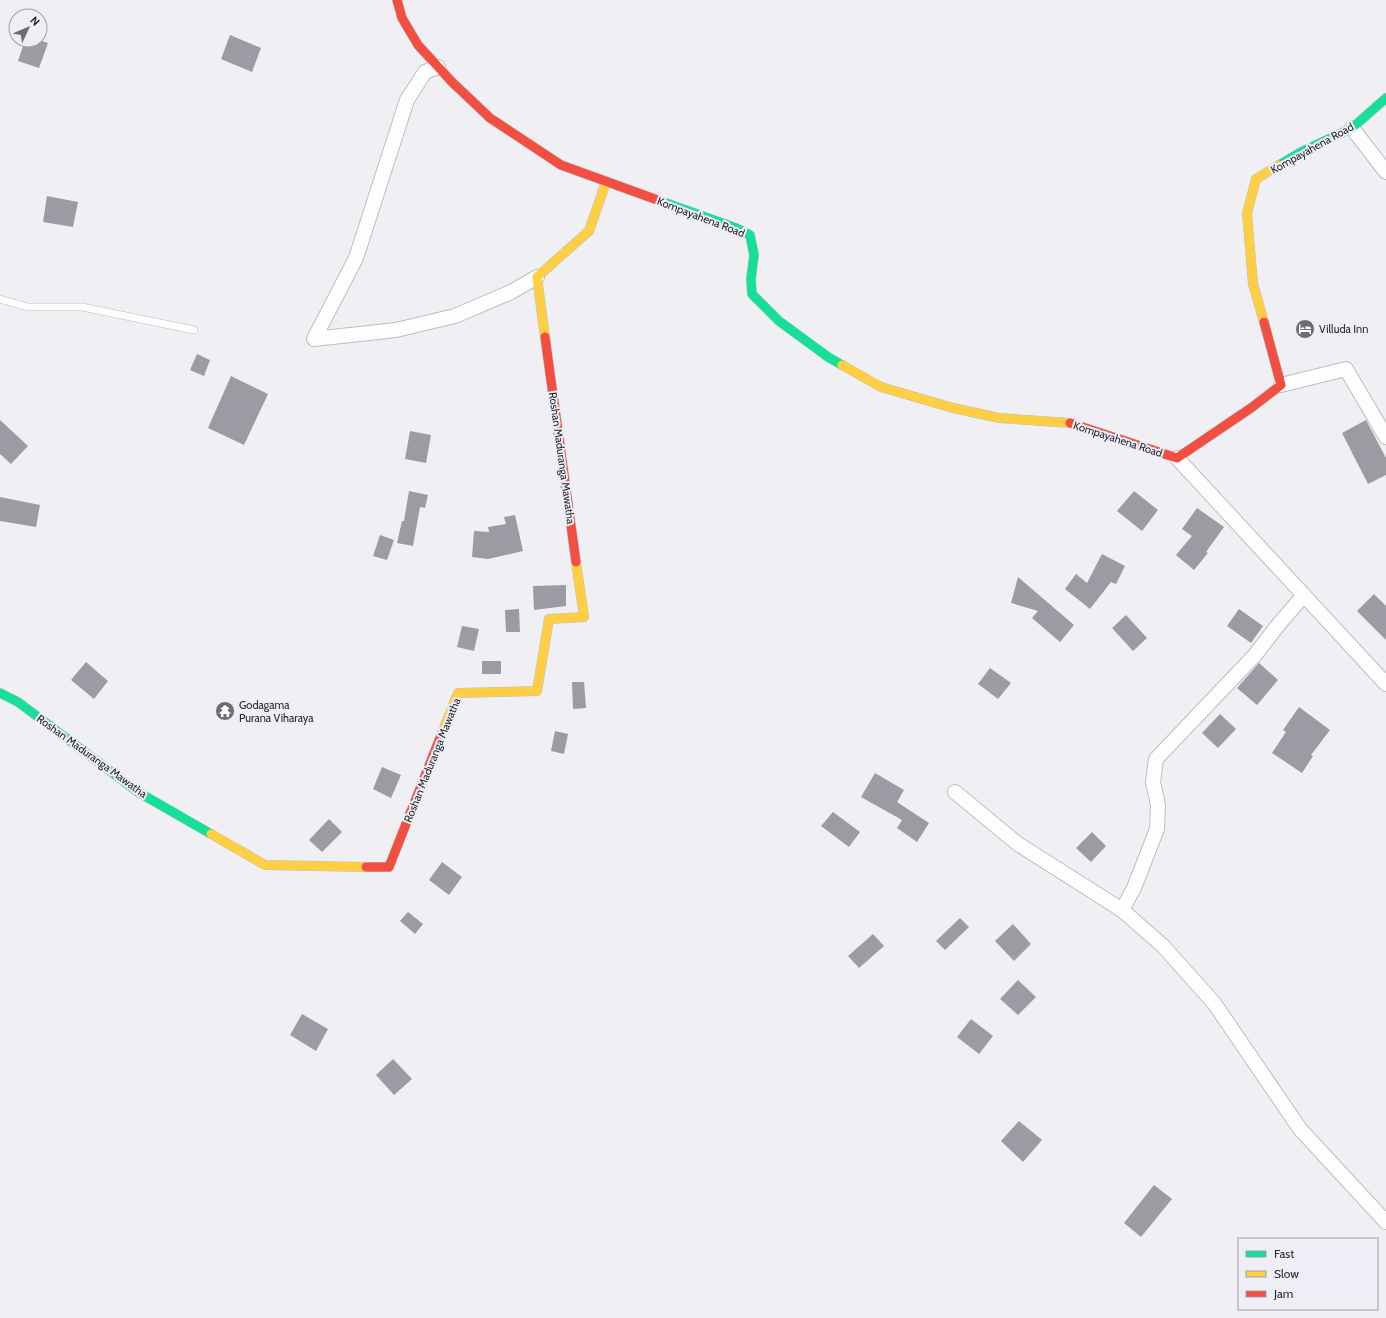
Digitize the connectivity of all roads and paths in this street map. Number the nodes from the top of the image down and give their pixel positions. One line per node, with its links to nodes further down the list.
1 (398, 0): 2 (street, Kompayahena Road)
2 (438, 67): 6 (street, Kompayahena Road); 7 (street)
3 (1386, 98): 4 (street, Kompayahena Road)
4 (1352, 128): 5 (street); 10 (street, Kompayahena Road)
5 (1386, 172)
6 (606, 182): 7 (street); 12 (street, Kompayahena Road)
7 (538, 277): 15 (street, Roshan Maduranga Mawatha)
8 (0, 299): 9 (lane)
9 (194, 330)
10 (1281, 385): 11 (street); 12 (street, Kompayahena Road)
11 (1386, 437)
12 (1177, 458): 13 (street, Kompayahena Road)
13 (1304, 595): 14 (street, Kompayahena Road); 17 (street)
14 (1386, 684)
15 (0, 693)
16 (955, 792): 17 (street)
17 (1122, 910): 18 (street)
18 (1386, 1222)

